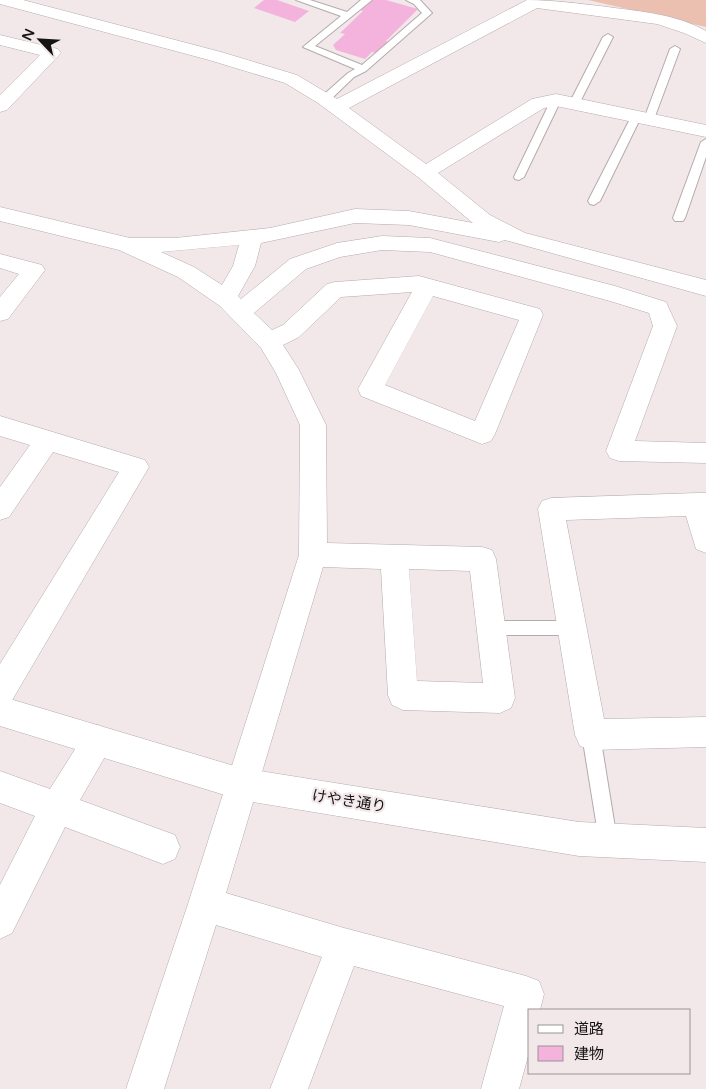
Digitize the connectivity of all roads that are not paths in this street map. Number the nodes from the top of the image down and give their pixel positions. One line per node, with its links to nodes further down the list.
1 (301, 0): 6 (lane)
2 (367, 0): 6 (lane)
3 (411, 0): 12 (lane)
4 (10, 2): 5 (street); 7 (street)
5 (43, 5): 14 (street)
6 (348, 15): 12 (lane)
7 (0, 17)
8 (608, 37): 13 (lane)
9 (706, 38): 14 (street)
10 (0, 40): 15 (street)
11 (675, 49): 16 (lane)
12 (363, 69): 14 (lane)
13 (565, 102): 16 (street); 19 (street); 20 (lane)
14 (330, 103): 19 (street)
15 (0, 106)
16 (642, 118): 17 (street); 21 (lane)
17 (706, 131)
18 (706, 142): 23 (lane)
19 (425, 173): 25 (street)
20 (519, 177)
21 (594, 200)
22 (0, 214): 26 (street)
23 (679, 218)
24 (252, 237): 25 (street); 26 (street); 30 (street)
25 (518, 238): 29 (street)
26 (125, 244): 30 (street)
27 (0, 261): 31 (street)
28 (427, 286): 28 (street); 32 (street)
29 (706, 288)
30 (233, 305): 32 (street); 35 (street)
31 (0, 313)
32 (269, 342): 39 (street)
33 (0, 426): 34 (street)
34 (47, 440): 37 (street); 43 (street)
35 (706, 453)
36 (701, 504): 38 (street); 42 (street)
37 (0, 509)
38 (706, 541)
39 (313, 555): 40 (street); 48 (street)
40 (394, 557): 41 (street); 41 (street)
41 (491, 628): 42 (lane)
42 (572, 628): 46 (street)
43 (0, 692)
44 (0, 711): 47 (street, けやき通り)
45 (706, 732): 46 (street)
46 (591, 735): 51 (lane)
47 (98, 741): 48 (street, けやき通り); 50 (street)
48 (241, 784): 51 (street, けやき通り); 54 (street)
49 (0, 787): 50 (street)
50 (57, 808): 53 (street); 55 (street)
51 (608, 840): 52 (street, けやき通り)
52 (706, 845)
53 (163, 847)
54 (205, 904): 56 (street); 57 (street)
55 (0, 921)
56 (344, 946): 58 (street); 59 (street)
57 (145, 1089)
58 (289, 1089)
59 (500, 1089)

